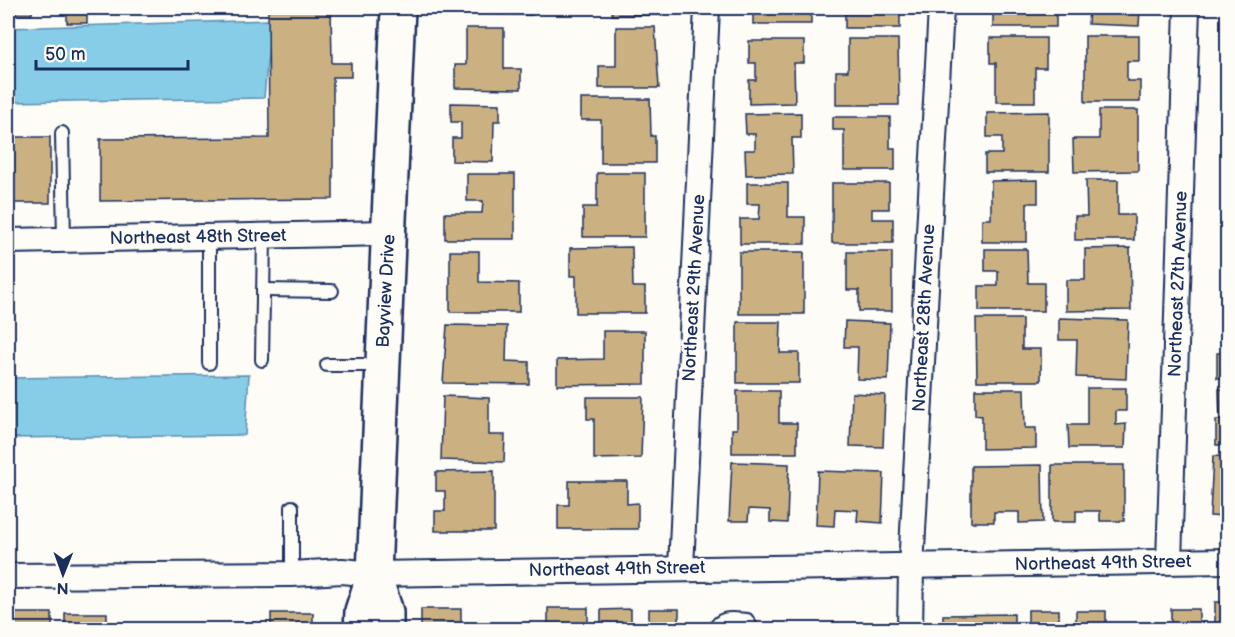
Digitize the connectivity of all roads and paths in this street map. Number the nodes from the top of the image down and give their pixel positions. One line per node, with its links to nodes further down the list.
1 (398, 8): 6 (street, Bayview Drive)
2 (706, 8): 21 (street, Northeast 29th Avenue)
3 (941, 8): 20 (street, Northeast 28th Avenue)
4 (1187, 8): 18 (street, Northeast 27th Avenue)
5 (62, 133): 9 (lane)
6 (388, 233): 7 (street, Northeast 48th Street); 16 (street, Bayview Drive)
7 (264, 236): 8 (street, Northeast 48th Street); 11 (lane)
8 (209, 237): 9 (street, Northeast 48th Street); 14 (lane)
9 (64, 240): 10 (street, Northeast 48th Street)
10 (8, 241)
11 (263, 290): 12 (lane); 13 (lane)
12 (332, 291)
13 (262, 360)
14 (209, 363)
15 (327, 365): 16 (lane)
16 (382, 365): 23 (street, Bayview Drive)
17 (292, 507): 22 (lane)
18 (1169, 561): 19 (street, Northeast 49th Street); 20 (street, Northeast 49th Street)
19 (1227, 561)
20 (911, 567): 21 (street, Northeast 49th Street); 29 (street, Northeast 28th Avenue)
21 (681, 568): 23 (street, Northeast 49th Street)
22 (292, 574): 23 (street, Northeast 49th Street); 24 (street, Northeast 49th Street)
23 (374, 574): 25 (street, Bayview Drive); 26 (street, Bayview Drive)
24 (8, 576)
25 (361, 630)
26 (386, 630)
27 (714, 630): 28 (lane)
28 (753, 630)
29 (910, 630)

